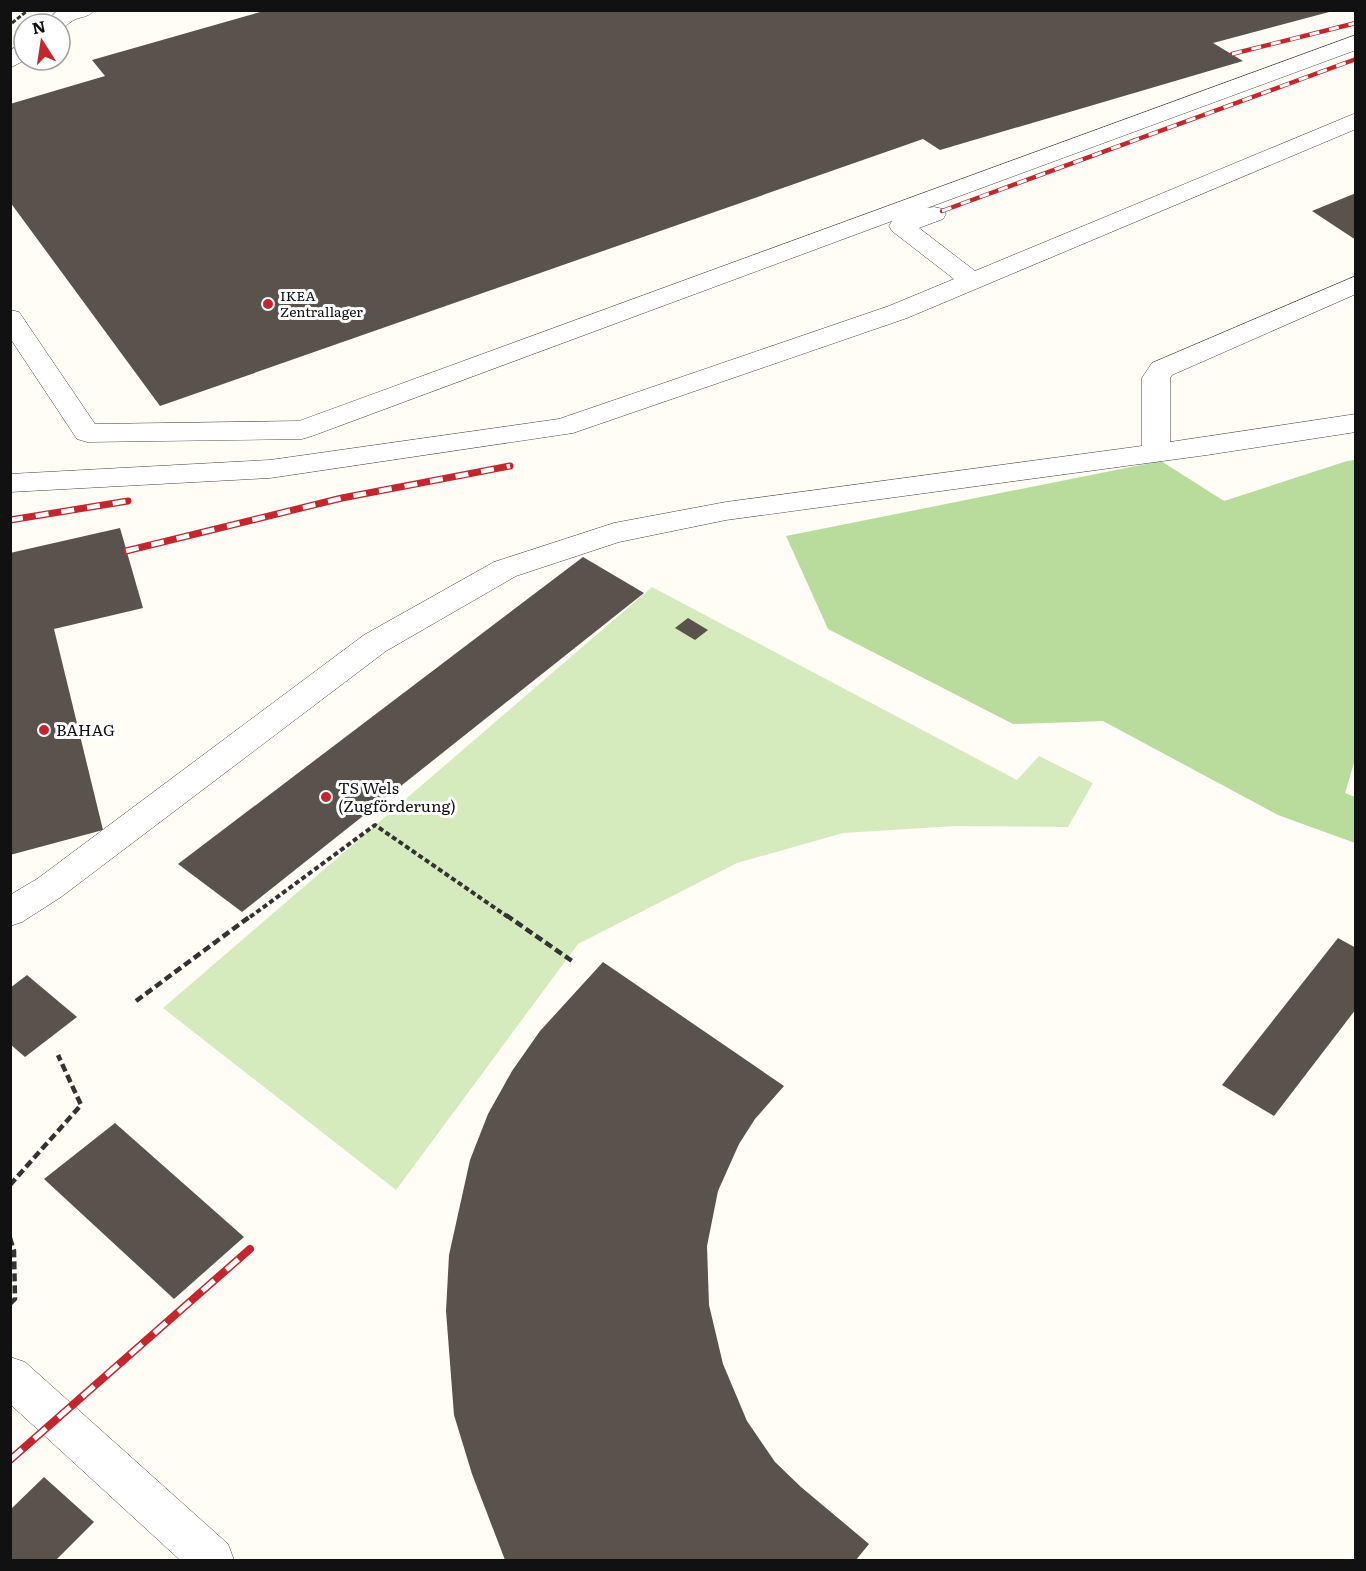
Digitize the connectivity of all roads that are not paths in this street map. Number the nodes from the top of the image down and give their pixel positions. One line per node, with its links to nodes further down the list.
1 (1356, 42): 6 (street)
2 (1356, 120): 4 (street)
3 (942, 211): 4 (street)
4 (972, 281): 9 (street)
5 (1356, 284): 8 (street)
6 (10, 318)
7 (1356, 423): 8 (street)
8 (1156, 453): 10 (street)
9 (10, 483)
10 (10, 912)
11 (10, 1376): 12 (street)
12 (212, 1560)

